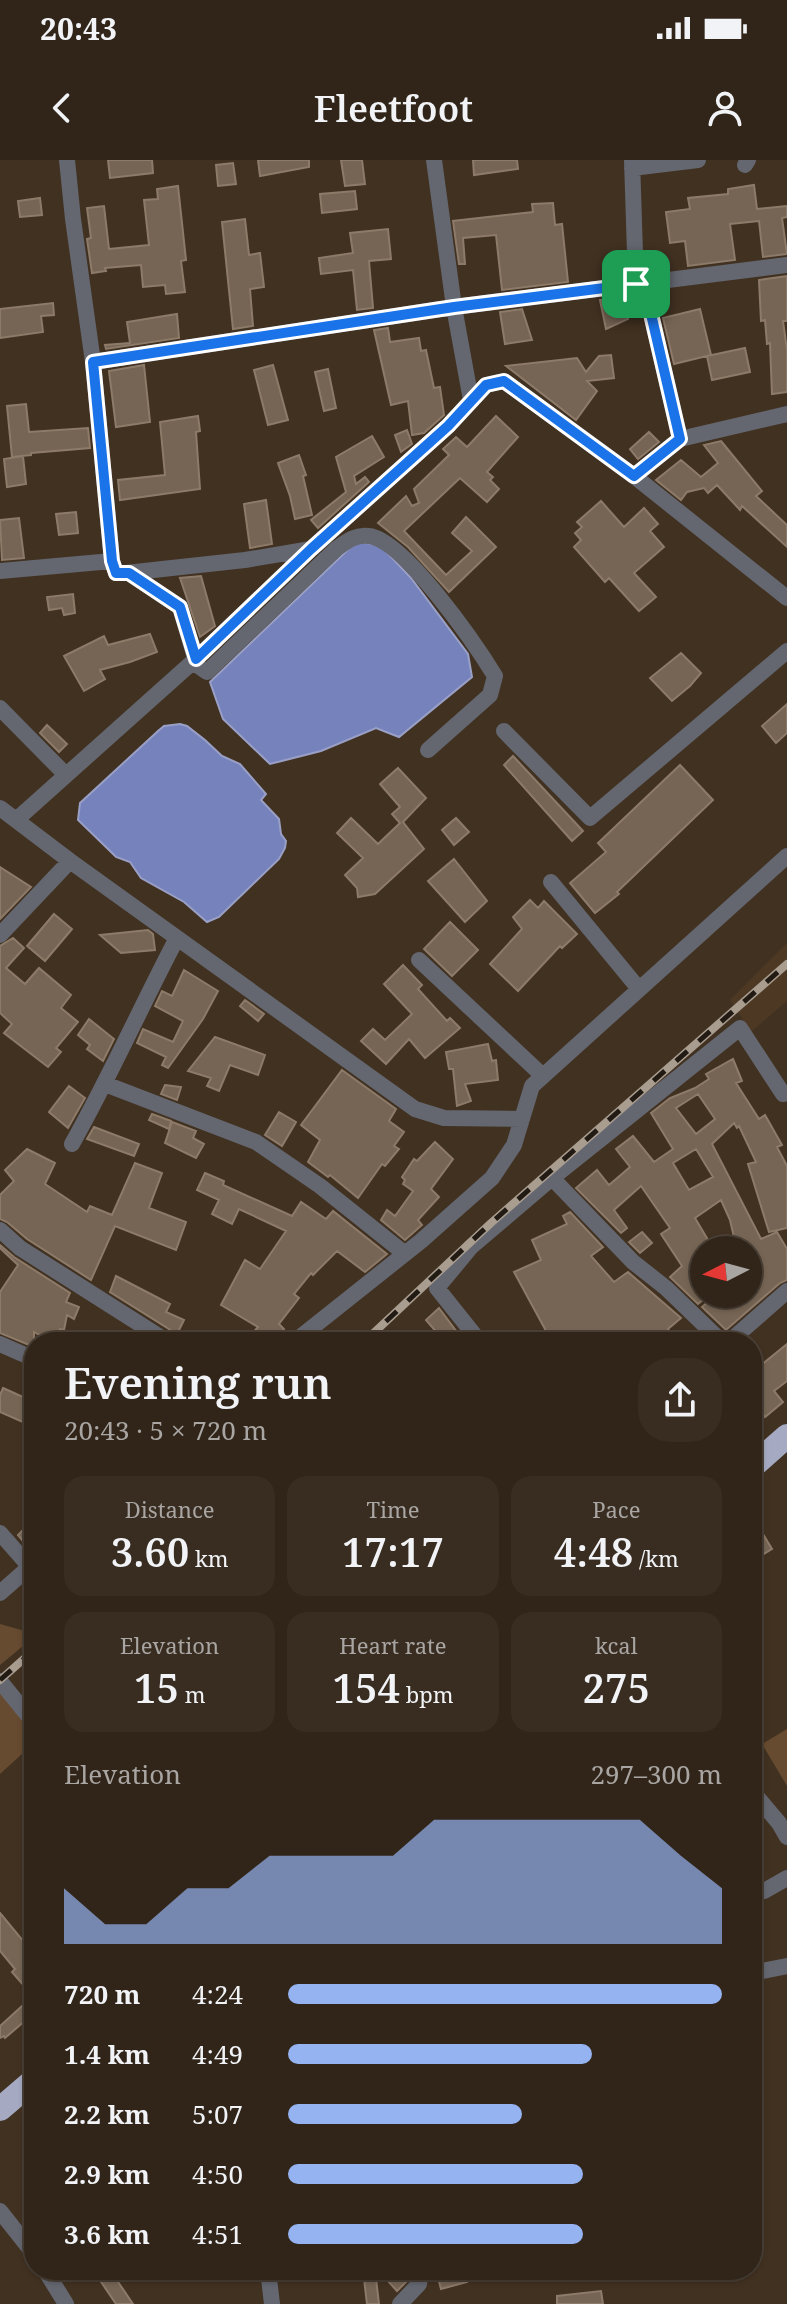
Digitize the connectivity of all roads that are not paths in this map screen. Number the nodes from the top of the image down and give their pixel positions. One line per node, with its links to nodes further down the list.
1 (67, 160): 8 (street)
2 (434, 160): 7 (street)
3 (698, 160): 4 (street)
4 (632, 164): 6 (street)
5 (787, 265): 6 (street)
6 (636, 284): 7 (street); 11 (street)
7 (454, 307): 8 (street); 9 (street)
8 (93, 362): 14 (street)
9 (471, 400): 12 (street); 13 (street)
10 (787, 414): 11 (street)
11 (680, 439): 12 (street)
12 (634, 476): 17 (street)
13 (311, 549): 16 (street); 19 (street)
14 (112, 561): 15 (street); 16 (street)
15 (0, 571)
16 (129, 573): 19 (street)
17 (787, 598)
18 (787, 651): 21 (street)
19 (196, 659): 22 (street); 23 (street)
20 (0, 708): 23 (street)
21 (504, 731)
22 (428, 750)
23 (65, 774): 25 (street)
24 (0, 808): 25 (street)
25 (16, 820): 27 (street)
26 (787, 856): 32 (street)
27 (70, 861): 29 (street); 30 (street)
28 (551, 882): 32 (street)
29 (0, 935)
30 (177, 938): 34 (street); 36 (street)
31 (419, 960): 33 (street)
32 (639, 989): 33 (street)
33 (543, 1076): 36 (street)
34 (105, 1084): 37 (street); 40 (street)
35 (787, 1093): 38 (street)
36 (522, 1119): 40 (street)
37 (72, 1144)
38 (552, 1178): 44 (street); 45 (street)
39 (0, 1230): 42 (street)
40 (404, 1253): 43 (street)
41 (787, 1291): 46 (street)
42 (152, 1332)
43 (306, 1332)
44 (472, 1332)
45 (712, 1332)
46 (740, 1332)
47 (0, 1344): 48 (street)
48 (24, 1355)
49 (787, 1436): 50 (highway)
50 (762, 1458)
51 (0, 1533): 52 (street)
52 (24, 1557)
53 (24, 1572): 54 (street)
54 (0, 1593)
55 (0, 1681): 56 (street)
56 (24, 1711)
57 (762, 1803): 58 (street)
58 (787, 1837)
59 (787, 1878): 60 (street)
60 (762, 1891)
61 (787, 1966): 62 (street)
62 (762, 1971)
63 (24, 2089): 64 (highway)
64 (0, 2109)
65 (0, 2211): 66 (street)
66 (24, 2241)
67 (51, 2280): 70 (street)
68 (269, 2280): 71 (street)
69 (420, 2280): 72 (street)
70 (66, 2304)
71 (272, 2304)
72 (400, 2304)

